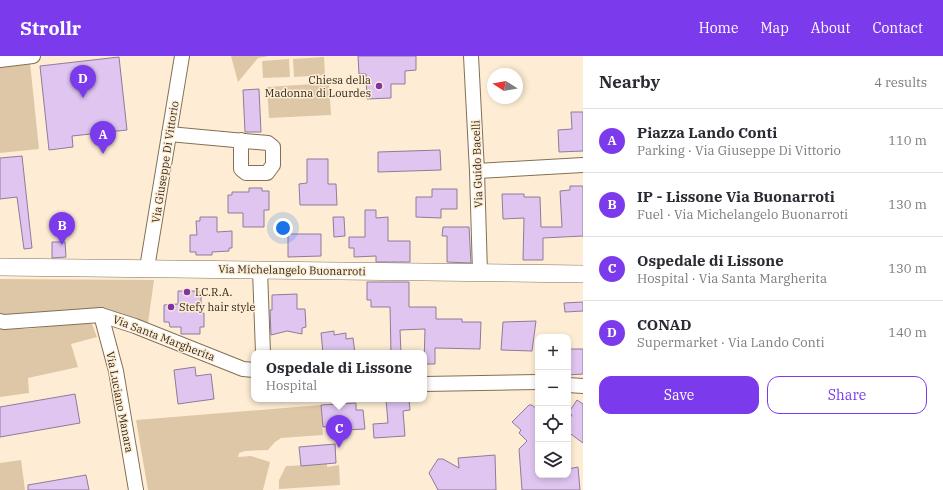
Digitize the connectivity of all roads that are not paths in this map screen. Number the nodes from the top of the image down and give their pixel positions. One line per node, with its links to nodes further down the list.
1 (33, 56): 4 (street)
2 (182, 56): 5 (street, Via Giuseppe Di Vittorio)
3 (471, 56): 8 (street, Via Guido Bacelli)
4 (0, 60)
5 (170, 134): 6 (street); 10 (street, Via Giuseppe Di Vittorio)
6 (241, 140)
7 (583, 165): 8 (street)
8 (477, 171): 12 (street, Via Guido Bacelli)
9 (0, 267): 10 (street, Via Michelangelo Buonarroti)
10 (147, 268): 11 (street, Via Michelangelo Buonarroti)
11 (260, 270): 12 (street, Via Michelangelo Buonarroti); 16 (street)
12 (480, 272): 13 (street, Via Michelangelo Buonarroti)
13 (583, 274)
14 (101, 315): 15 (street, Via Santa Margherita); 17 (street, Via Santa Margherita); 22 (street, Via Luciano Manara)
15 (0, 321)
16 (264, 350)
17 (251, 370)
18 (535, 382): 19 (street)
19 (427, 384)
20 (571, 384): 21 (street)
21 (583, 386)
22 (136, 490)

